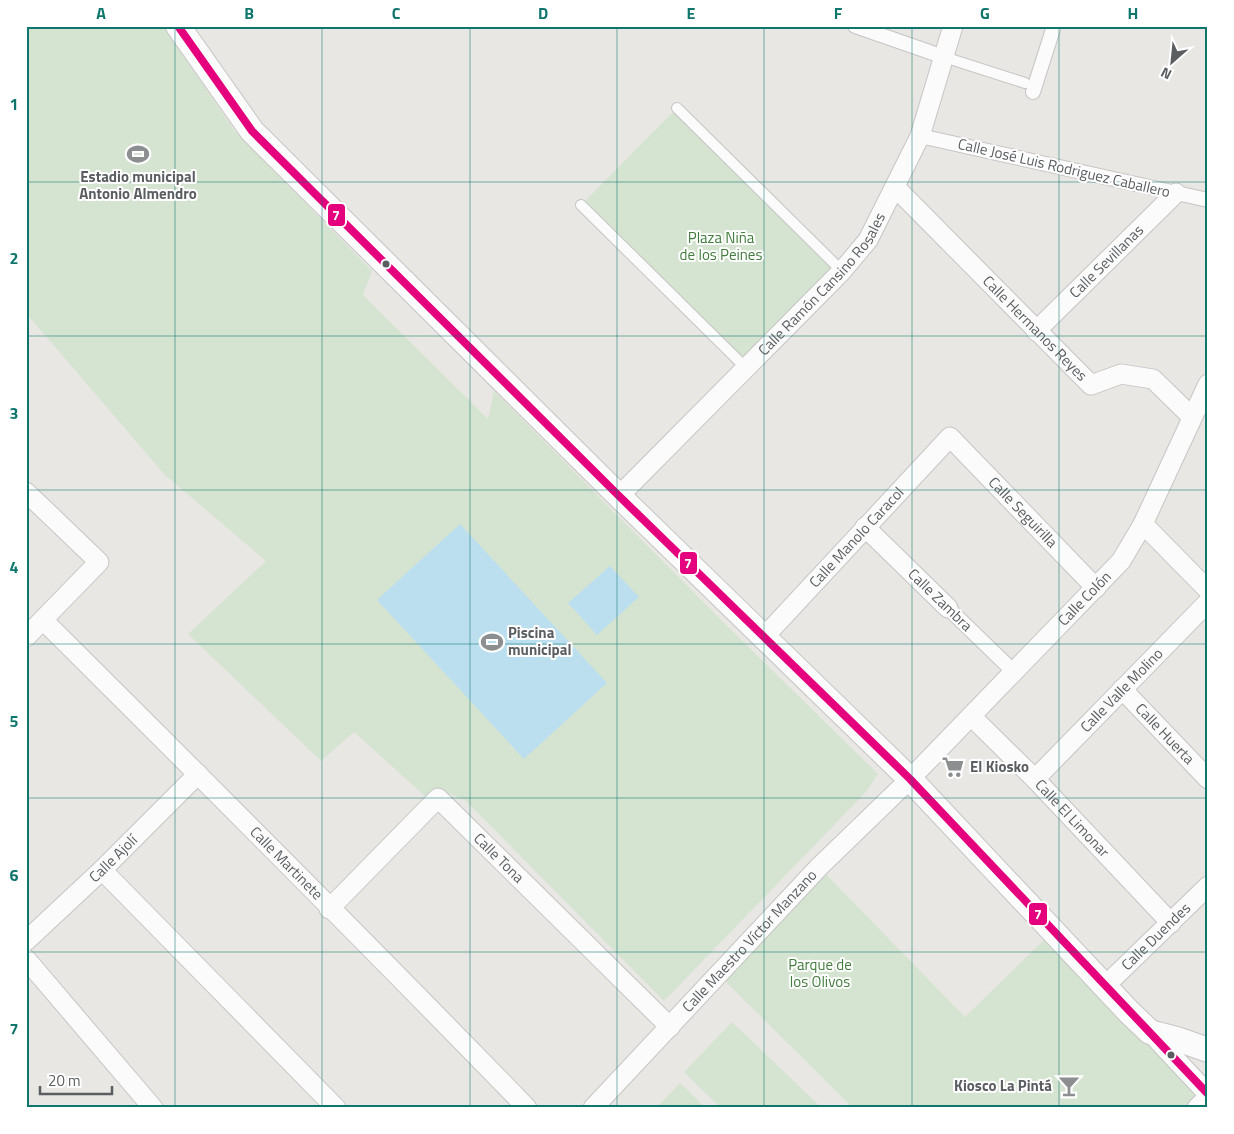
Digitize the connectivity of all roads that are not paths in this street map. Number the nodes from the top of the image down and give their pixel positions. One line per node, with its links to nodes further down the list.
1 (178, 26): 20 (street)
2 (855, 26): 5 (street)
3 (953, 26): 5 (street, Calle Ramón Cansino Rosales)
4 (1054, 26): 6 (street)
5 (944, 57): 6 (lane); 8 (street, Calle Ramón Cansino Rosales)
6 (1029, 88)
7 (677, 108): 13 (lane)
8 (920, 136): 9 (street, Calle Ramón Cansino Rosales); 10 (street, Calle José Luis Rodriguez Caballero)
9 (895, 187): 13 (street, Calle Ramón Cansino Rosales); 14 (street, Calle Hermanos Reyes)
10 (1176, 193): 11 (street, Calle José Luis Rodriguez Caballero); 14 (street, Calle Sevillanas)
11 (1208, 200)
12 (581, 205): 15 (lane)
13 (842, 271): 15 (street, Calle Ramón Cansino Rosales)
14 (1036, 331): 17 (street, Calle Hermanos Reyes)
15 (746, 368): 20 (street, Calle Ramón Cansino Rosales)
16 (1208, 384): 17 (street, Calle Colón)
17 (1192, 417): 21 (street, Calle Colón)
18 (950, 437): 22 (street, Calle Manolo Caracol); 23 (street, Calle Seguirilla)
19 (26, 492): 27 (street)
20 (619, 496): 28 (street)
21 (1143, 524): 23 (street, Calle Colón); 24 (street)
22 (866, 527): 26 (street, Calle Zambra); 28 (street, Calle Manolo Caracol)
23 (1096, 588): 30 (street, Calle Colón)
24 (1208, 590)
25 (1208, 602): 31 (street, Calle Valle Molino)
26 (948, 608): 30 (street, Calle Zambra)
27 (43, 620): 29 (street); 33 (street, Calle Martinete)
28 (764, 636): 34 (street)
29 (26, 637)
30 (1014, 672): 32 (street, Calle Colón)
31 (1122, 689): 35 (street, Calle Valle Molino); 36 (street, Calle Huerta)
32 (971, 716): 34 (street, Calle Colón); 35 (street, Calle El Limonar)
33 (198, 774): 37 (street, Calle Ajolí); 39 (street, Calle Martinete)
34 (910, 779): 43 (street); 44 (street, Calle Maestro Víctor Manzano)
35 (1035, 779): 40 (street, Calle El Limonar)
36 (1208, 779)
37 (102, 870): 41 (street, Calle Ajolí); 49 (street)
38 (1208, 886): 40 (street, Calle Duendes)
39 (329, 908): 44 (street, Calle Tona); 50 (street, Calle Martinete)
40 (1171, 923): 43 (street, Calle Duendes)
41 (26, 941)
42 (26, 959): 48 (street)
43 (1106, 986): 45 (street)
44 (670, 1027): 51 (street, Calle Maestro Víctor Manzano)
45 (1150, 1032): 46 (street); 47 (street)
46 (1208, 1050)
47 (1208, 1095): 52 (street)
48 (153, 1108)
49 (336, 1108)
50 (527, 1108)
51 (593, 1108)
52 (1197, 1108)

